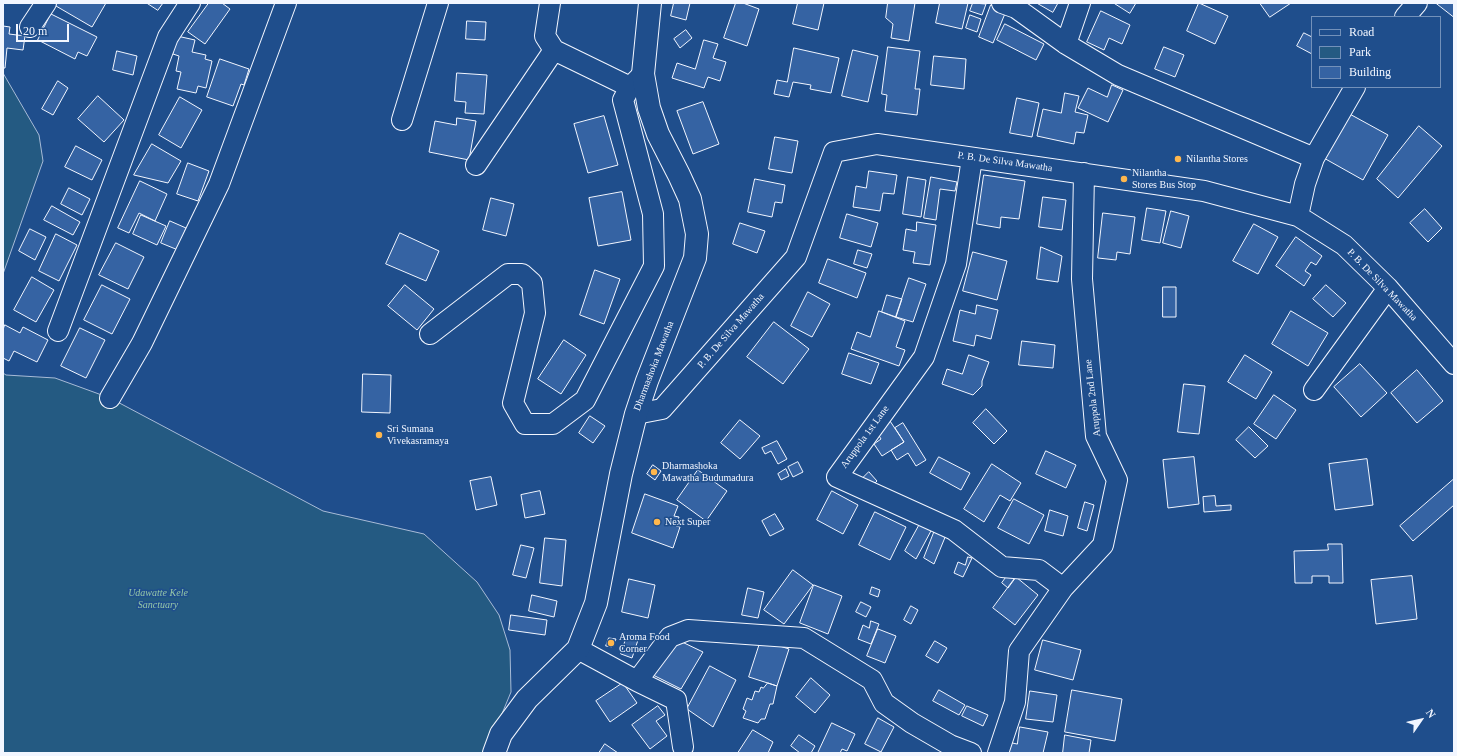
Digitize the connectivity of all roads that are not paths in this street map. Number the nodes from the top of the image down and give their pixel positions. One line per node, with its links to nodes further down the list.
1 (46, 3): 11 (street)
2 (190, 3): 23 (street)
3 (286, 3): 27 (street)
4 (438, 3): 16 (street)
5 (550, 3): 13 (street)
6 (650, 3): 14 (main road, Dharmashoka Mawatha)
7 (1002, 3): 12 (street)
8 (1080, 3): 12 (street)
9 (1417, 3): 10 (street)
10 (1407, 16)
11 (30, 27)
12 (1066, 44): 18 (street)
13 (554, 50): 14 (street); 19 (street)
14 (636, 81): 24 (street); 28 (main road, Dharmashoka Mawatha)
15 (1354, 88): 18 (street)
16 (402, 120)
17 (972, 158): 20 (street, P. B. De Silva Mawatha); 28 (street, P. B. De Silva Mawatha); 29 (street, Aruppola 1st Lane)
18 (1314, 158): 21 (street)
19 (476, 165)
20 (1084, 173): 21 (street, P. B. De Silva Mawatha); 29 (street, Aruppola 2nd Lane)
21 (1298, 216): 22 (street, P. B. De Silva Mawatha)
22 (1388, 288): 25 (street, P. B. De Silva Mawatha); 26 (street)
23 (58, 331)
24 (430, 334)
25 (1454, 364)
26 (1314, 390)
27 (110, 398)
28 (636, 414): 30 (main road, Dharmashoka Mawatha)
29 (1063, 588): 35 (street, Aruppola 2nd Lane)
30 (578, 649): 31 (street); 33 (main road, Dharmashoka Mawatha)
31 (637, 681): 32 (street); 34 (street)
32 (683, 747)
33 (494, 753)
34 (971, 753)
35 (998, 753)

